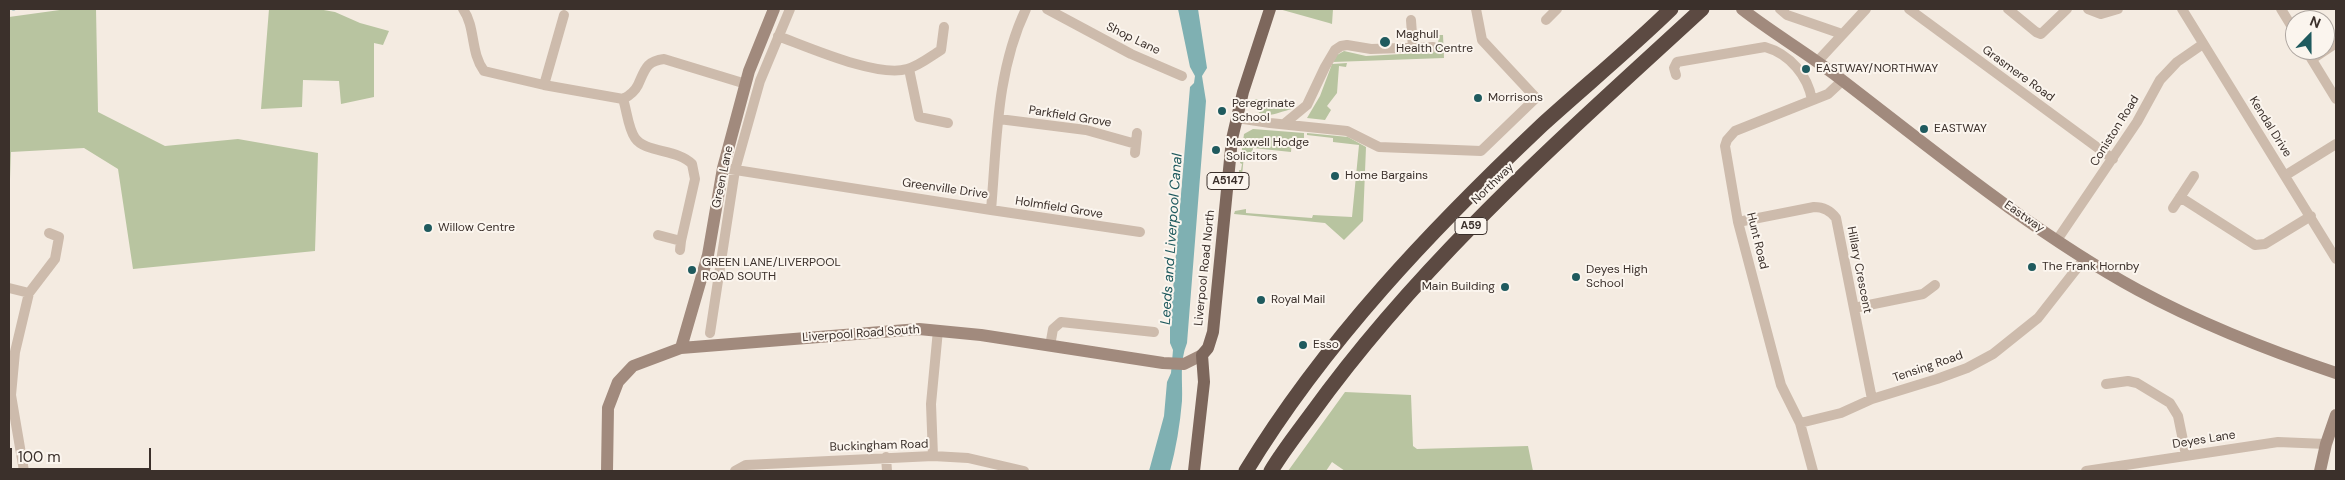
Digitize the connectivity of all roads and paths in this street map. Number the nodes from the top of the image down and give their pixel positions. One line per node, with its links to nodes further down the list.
1 (463, 9): 36 (street)
2 (774, 9): 35 (main road, Green Lane)
3 (790, 9): 25 (street)
4 (1026, 9): 41 (street, Greenville Drive)
5 (1048, 9): 33 (street, Shop Lane)
6 (1270, 9): 40 (main road, Liverpool Road North / A5147)
7 (1476, 9): 43 (street)
8 (1557, 9): 22 (street)
9 (1671, 9): 86 (highway, Northway / A59)
10 (1702, 9): 87 (highway, Northway / A59)
11 (1742, 9): 30 (main road, Eastway)
12 (1780, 9): 24 (street)
13 (1866, 9): 24 (street)
14 (1909, 9): 46 (street, Grasmere Road)
15 (2008, 9): 16 (street)
16 (2067, 9)
17 (2088, 9): 18 (street)
18 (2118, 9)
19 (2182, 9): 26 (street, Kendal Drive)
20 (564, 15): 36 (street)
21 (1411, 20): 28 (street)
22 (1546, 20)
23 (944, 27): 31 (street)
24 (1842, 34): 30 (street)
25 (778, 36): 31 (street); 47 (street)
26 (2203, 44): 46 (street, Coniston Road); 48 (street, Kendal Drive)
27 (1432, 47): 28 (street)
28 (1413, 48): 43 (street)
29 (2312, 60): 37 (street)
30 (1817, 62): 34 (main road, Eastway)
31 (909, 69): 42 (street)
32 (1676, 75): 39 (street)
33 (1182, 76)
34 (1842, 80): 39 (street, Hunt Road); 58 (main road, Eastway)
35 (746, 84): 38 (street); 47 (main road, Green Lane)
36 (544, 86): 38 (street)
37 (2336, 99)
38 (623, 100): 57 (street)
39 (1812, 100): 54 (street, Hunt Road)
40 (1237, 118): 43 (street); 70 (main road, Liverpool Road North / A5147)
41 (999, 119): 44 (street, Parkfield Grove); 52 (street, Greenville Drive)
42 (948, 123)
43 (1284, 124)
44 (1137, 133)
45 (2336, 144): 48 (street)
46 (2113, 159): 58 (street, Coniston Road)
47 (729, 169): 52 (street, Greenville Drive); 67 (street); 69 (main road, Green Lane)
48 (2286, 175): 53 (street, Kendal Drive)
49 (2194, 176): 50 (street)
50 (2180, 197): 51 (street); 53 (street)
51 (2173, 208)
52 (991, 210): 55 (street, Holmfield Grove)
53 (2310, 216): 60 (street, Kendal Drive)
54 (1738, 222): 64 (street, Hillary Crescent); 75 (street, Hunt Road)
55 (1140, 232)
56 (49, 233): 63 (street)
57 (658, 235)
58 (2057, 240): 59 (main road, Eastway)
59 (2085, 258): 71 (main road, Eastway); 73 (street, Tensing Road)
60 (2336, 259)
61 (1935, 285): 64 (street)
62 (9, 288): 63 (street)
63 (29, 293): 81 (street)
64 (1854, 308): 73 (street, Hillary Crescent)
65 (938, 330): 68 (main road, Liverpool Road South); 69 (main road, Liverpool Road South); 78 (street)
66 (1154, 332): 68 (street)
67 (710, 333)
68 (1050, 346): 70 (main road, Liverpool Road South)
69 (681, 348): 82 (main road, Liverpool Road South)
70 (1202, 355): 80 (main road)
71 (2336, 373)
72 (2106, 384): 77 (street)
73 (1872, 399): 75 (street, Tensing Road)
74 (2336, 414): 76 (main road)
75 (1800, 423): 88 (street, Hunt Road)
76 (2326, 444): 77 (street, Deyes Lane); 90 (main road)
77 (2186, 455): 89 (street, Deyes Lane)
78 (933, 456): 79 (street, Buckingham Road); 85 (street, Buckingham Road)
79 (886, 457): 83 (street, Buckingham Road); 84 (street)
80 (1196, 470)
81 (24, 471)
82 (607, 471)
83 (736, 471)
84 (886, 471)
85 (1024, 471)
86 (1246, 471)
87 (1271, 471)
88 (1813, 471)
89 (2086, 471)
90 (2320, 471)

